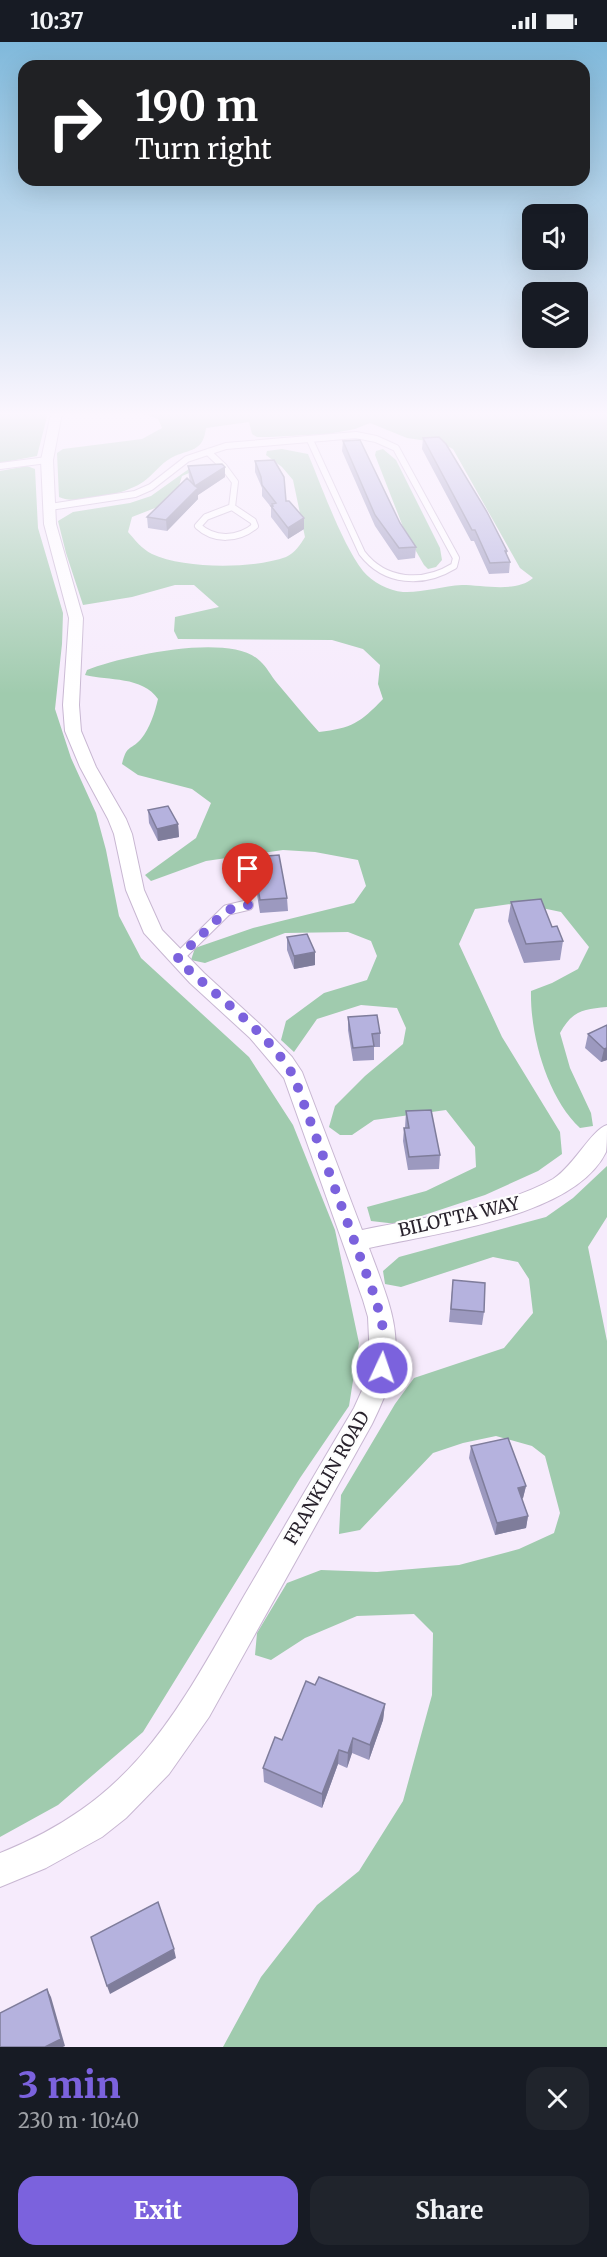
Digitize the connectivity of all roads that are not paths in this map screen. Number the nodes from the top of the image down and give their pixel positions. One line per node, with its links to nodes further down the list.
1 (50, 507): 2 (lane); 7 (street, FRANKLIN ROAD)
2 (53, 507)
3 (232, 507): 3 (lane)
4 (341, 507): 5 (lane)
5 (428, 507)
6 (248, 905): 7 (lane)
7 (177, 959): 9 (street, FRANKLIN ROAD)
8 (607, 1133): 9 (street, BILOTTA WAY)
9 (356, 1241): 10 (street, FRANKLIN ROAD)
10 (0, 1870)

